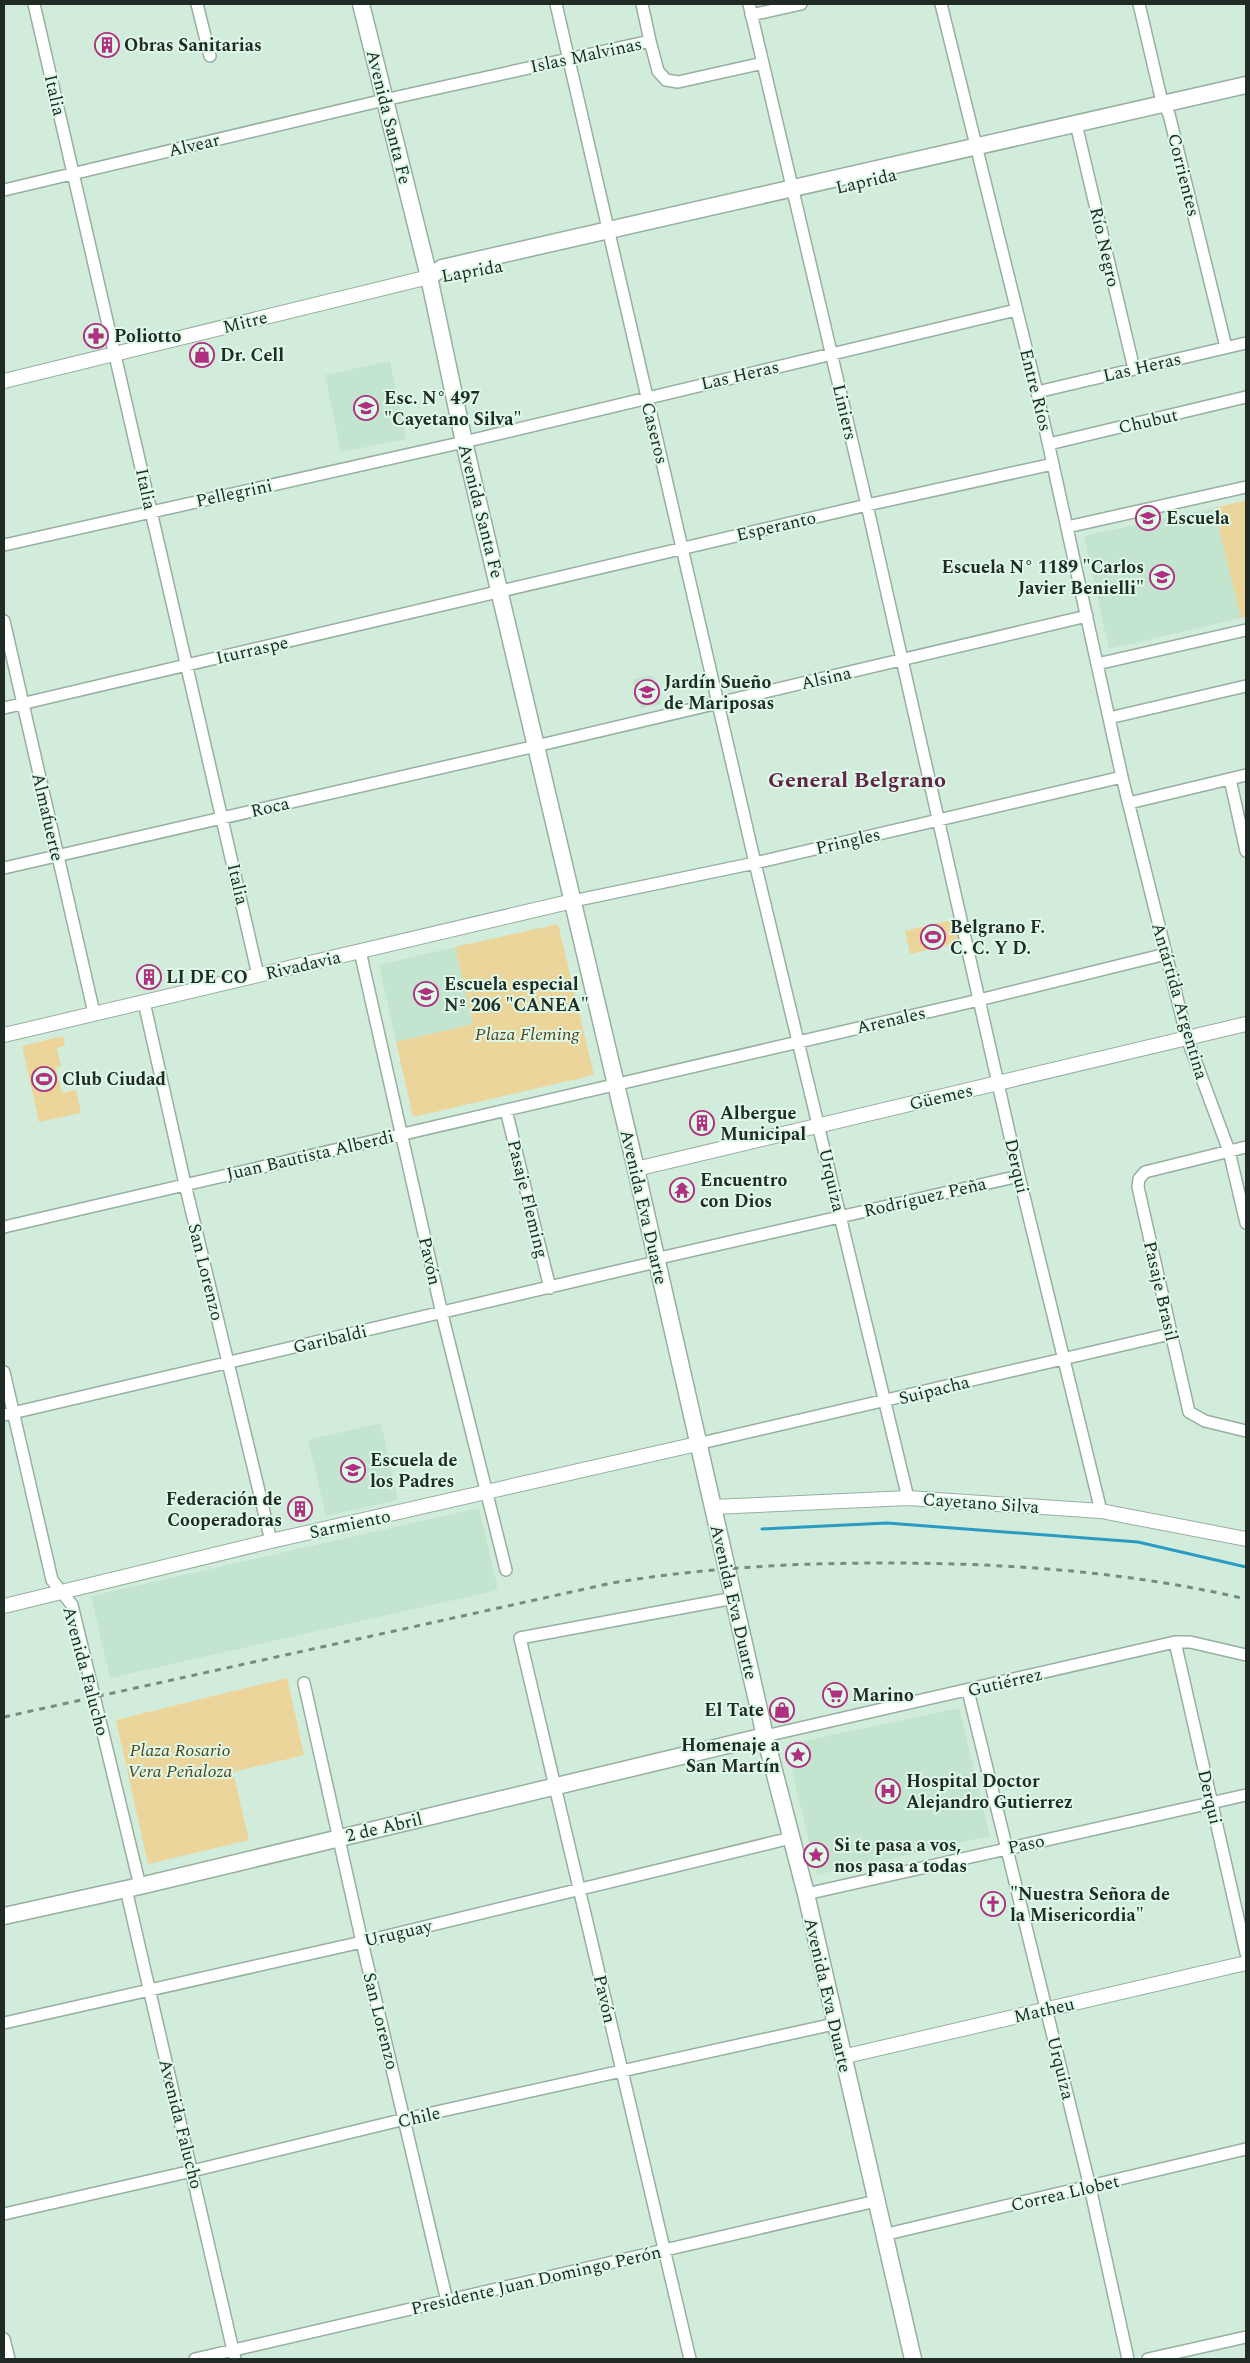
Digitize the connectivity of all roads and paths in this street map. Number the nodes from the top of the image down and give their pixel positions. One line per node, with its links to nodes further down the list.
1 (34, 4): 20 (street, Italia)
2 (197, 4): 11 (street)
3 (361, 4): 16 (main road, Avenida Santa Fe)
4 (556, 4): 12 (street, Caseros)
5 (642, 4): 10 (street)
6 (801, 4): 9 (street)
7 (942, 4): 19 (street, Entre Ríos)
8 (1139, 4): 17 (street, Corrientes)
9 (750, 9): 13 (street, Liniers)
10 (650, 41): 12 (street, Islas Malvinas); 13 (street, Islas Malvinas)
11 (210, 56)
12 (569, 58): 16 (street, Islas Malvinas); 23 (street, Caseros)
13 (762, 63): 22 (street, Liniers)
14 (1246, 85): 17 (main road, Laprida)
15 (1246, 94): 17 (main road, Laprida)
16 (384, 100): 20 (street, Alvear); 24 (main road, Avenida Santa Fe)
17 (1165, 107): 18 (main road, Laprida); 27 (street, Corrientes)
18 (1077, 128): 19 (main road, Laprida); 30 (street, Río Negro)
19 (977, 151): 22 (main road, Laprida); 25 (street, Entre Ríos)
20 (73, 174): 21 (street, Alvear); 28 (street, Italia)
21 (4, 190)
22 (795, 192): 23 (main road, Laprida); 29 (street, Liniers)
23 (610, 235): 24 (main road, Laprida); 33 (street, Caseros)
24 (429, 277): 28 (street, Mitre); 35 (main road, Avenida Santa Fe)
25 (1016, 310): 29 (street, Las Heras); 32 (street, Entre Ríos)
26 (1246, 343): 27 (street, Las Heras)
27 (1226, 347): 30 (street, Las Heras)
28 (116, 353): 31 (street, Mitre); 40 (street, Italia)
29 (832, 353): 33 (street, Las Heras); 39 (street, Liniers)
30 (1134, 369): 32 (street, Las Heras)
31 (4, 380)
32 (1037, 392): 36 (street, Entre Ríos)
33 (646, 397): 35 (street, Las Heras); 43 (street, Caseros)
34 (1246, 398): 36 (street, Chubut)
35 (464, 442): 40 (street, Pellegrini); 44 (main road, Avenida Santa Fe)
36 (1049, 444): 37 (street, Entre Ríos)
37 (1053, 464): 39 (street, Esperanto); 41 (street, Entre Ríos)
38 (1246, 487): 41 (street)
39 (867, 505): 43 (street, Esperanto); 48 (street, Liniers)
40 (151, 511): 42 (street, Pellegrini); 50 (street, Italia)
41 (1067, 527): 45 (street, Entre Ríos)
42 (4, 546)
43 (683, 548): 44 (street, Esperanto); 52 (street, Caseros)
44 (500, 593): 50 (street, Iturraspe); 56 (main road, Avenida Santa Fe)
45 (1087, 616): 48 (street, Alsina); 49 (street, Entre Ríos)
46 (4, 621): 53 (street, Almafuerte)
47 (1246, 630): 49 (street)
48 (902, 660): 52 (street, Alsina); 62 (street, Liniers)
49 (1097, 664): 55 (street, Entre Ríos)
50 (186, 666): 53 (street, Iturraspe); 61 (street, Italia)
51 (1246, 686): 55 (street)
52 (718, 703): 56 (street, Alsina); 65 (street, Caseros)
53 (21, 704): 54 (street, Iturraspe); 64 (street, Almafuerte)
54 (4, 708)
55 (1109, 718): 58 (street, Entre Ríos)
56 (536, 746): 61 (street, Roca); 67 (main road, Avenida Santa Fe)
57 (1246, 775): 59 (street)
58 (1122, 777): 60 (street, Antártida Argentina); 62 (street, Pringles)
59 (1230, 779): 60 (street); 63 (street)
60 (1129, 803): 69 (street, Antártida Argentina)
61 (222, 818): 64 (street, Roca); 70 (street, Italia)
62 (938, 821): 65 (street, Pringles); 71 (street, Derqui)
63 (1246, 850)
64 (58, 855): 66 (street, Roca); 73 (street, Almafuerte)
65 (755, 862): 67 (street, Pringles); 77 (street, Urquiza)
66 (4, 868)
67 (573, 901): 68 (street, Rivadavia); 78 (main road, Avenida Eva Duarte)
68 (360, 951): 70 (street, Rivadavia); 82 (street, Pavón)
69 (1166, 954): 71 (street, Arenales); 76 (street, Antártida Argentina)
70 (258, 975): 72 (street, Rivadavia)
71 (979, 1000): 77 (street, Arenales); 79 (street, Derqui)
72 (144, 1002): 73 (street, Rivadavia); 87 (street, San Lorenzo)
73 (94, 1014): 75 (street, Rivadavia)
74 (1246, 1024): 76 (street, Güemes)
75 (4, 1035)
76 (1187, 1038): 79 (street, Güemes); 84 (street, Antártida Argentina)
77 (799, 1042): 78 (street, Arenales); 81 (street, Urquiza)
78 (616, 1084): 80 (street, Juan Bautista Alberdi); 85 (main road, Avenida Eva Duarte)
79 (998, 1084): 81 (street, Güemes); 86 (street, Derqui)
80 (506, 1110): 82 (street, Juan Bautista Alberdi); 92 (street, Pasaje Fleming)
81 (819, 1125): 85 (street, Güemes); 88 (street, Urquiza)
82 (400, 1134): 87 (street, Juan Bautista Alberdi); 93 (street, Pavón)
83 (1246, 1147): 84 (street)
84 (1229, 1151): 89 (street, Antártida Argentina); 94 (street, Pasaje Brasil)
85 (636, 1170): 91 (main road, Avenida Eva Duarte)
86 (1019, 1176): 88 (street, Rodríguez Peña); 95 (street, Derqui)
87 (185, 1184): 90 (street, Juan Bautista Alberdi); 96 (street, San Lorenzo)
88 (841, 1217): 91 (street, Rodríguez Peña); 98 (street, Urquiza)
89 (1246, 1223)
90 (4, 1228)
91 (656, 1261): 92 (street, Garibaldi); 101 (main road, Avenida Eva Duarte)
92 (550, 1288): 93 (street, Garibaldi)
93 (442, 1314): 96 (street, Garibaldi); 102 (street, Pavón)
94 (1170, 1334): 95 (street, Suipacha); 100 (street, Pasaje Brasil)
95 (1063, 1358): 98 (street, Suipacha); 105 (street, Derqui)
96 (228, 1362): 99 (street, Garibaldi); 107 (street, San Lorenzo)
97 (4, 1372): 99 (street, Avenida Falucho)
98 (884, 1402): 101 (street, Suipacha); 103 (street, Urquiza)
99 (8, 1414): 109 (street, Avenida Falucho)
100 (1246, 1431)
101 (697, 1444): 102 (street, Sarmiento); 104 (main road, Avenida Eva Duarte)
102 (485, 1494): 107 (street, Sarmiento); 108 (street, Pavón)
103 (908, 1498): 104 (street, Cayetano Silva); 105 (street, Cayetano Silva)
104 (713, 1508): 110 (main road, Avenida Eva Duarte)
105 (1101, 1511): 106 (street, Cayetano Silva)
106 (1246, 1539)
107 (271, 1541): 109 (street, Sarmiento)
108 (506, 1570)
109 (62, 1593): 111 (street, Sarmiento); 123 (street, Avenida Falucho)
110 (734, 1598): 116 (main road, Avenida Eva Duarte); 117 (street, Pavón)
111 (4, 1606)
112 (1175, 1642): 113 (street, Gutiérrez); 115 (street, Gutiérrez); 119 (street, Derqui)
113 (1246, 1655)
114 (304, 1683): 120 (street, San Lorenzo)
115 (968, 1691): 116 (street, Gutiérrez); 122 (street, Urquiza)
116 (764, 1736): 117 (main road, 2 de Abril); 121 (main road, Avenida Eva Duarte)
117 (554, 1787): 120 (main road, 2 de Abril); 124 (street, Pavón)
118 (1246, 1795): 119 (street, Paso)
119 (1211, 1803): 122 (street, Paso); 128 (street, Derqui)
120 (339, 1838): 123 (main road, 2 de Abril); 127 (street, San Lorenzo)
121 (791, 1838): 124 (street, Uruguay); 125 (main road, Avenida Eva Duarte)
122 (1007, 1848): 125 (street, Paso); 131 (street, Urquiza)
123 (133, 1888): 126 (main road, 2 de Abril); 130 (street, Avenida Falucho)
124 (580, 1890): 127 (street, Uruguay); 135 (street, Pavón)
125 (806, 1894): 133 (main road, Avenida Eva Duarte)
126 (4, 1916)
127 (362, 1942): 130 (street, Uruguay); 136 (street, San Lorenzo)
128 (1246, 1953)
129 (1246, 1963): 131 (street, Matheu)
130 (149, 1991): 132 (street, Uruguay); 138 (street, Avenida Falucho)
131 (1046, 2010): 134 (street, Matheu); 139 (street, Urquiza)
132 (4, 2023)
133 (834, 2024): 134 (main road, Avenida Eva Duarte); 135 (street, Chile)
134 (842, 2057): 140 (main road, Avenida Eva Duarte)
135 (622, 2071): 136 (street, Chile); 143 (street, Pavón)
136 (405, 2120): 138 (street, Chile); 144 (street, San Lorenzo)
137 (1246, 2150): 139 (street, Correa Llobet)
138 (192, 2171): 141 (street, Chile); 147 (street, Avenida Falucho)
139 (1090, 2187): 142 (street, Correa Llobet); 152 (street, Urquiza)
140 (876, 2201): 142 (main road, Avenida Eva Duarte); 143 (street, Presidente Juan Domingo Perón)
141 (4, 2214)
142 (883, 2236): 151 (main road, Avenida Eva Duarte)
143 (664, 2250): 144 (street, Presidente Juan Domingo Perón); 150 (street, Pavón)
144 (447, 2301): 147 (street, Presidente Juan Domingo Perón)
145 (1246, 2337): 153 (street)
146 (4, 2339): 148 (street)
147 (234, 2355): 149 (street, Presidente Juan Domingo Perón)
148 (9, 2359)
149 (195, 2359)
150 (690, 2359)
151 (913, 2359)
152 (1128, 2359)
153 (1148, 2359)

